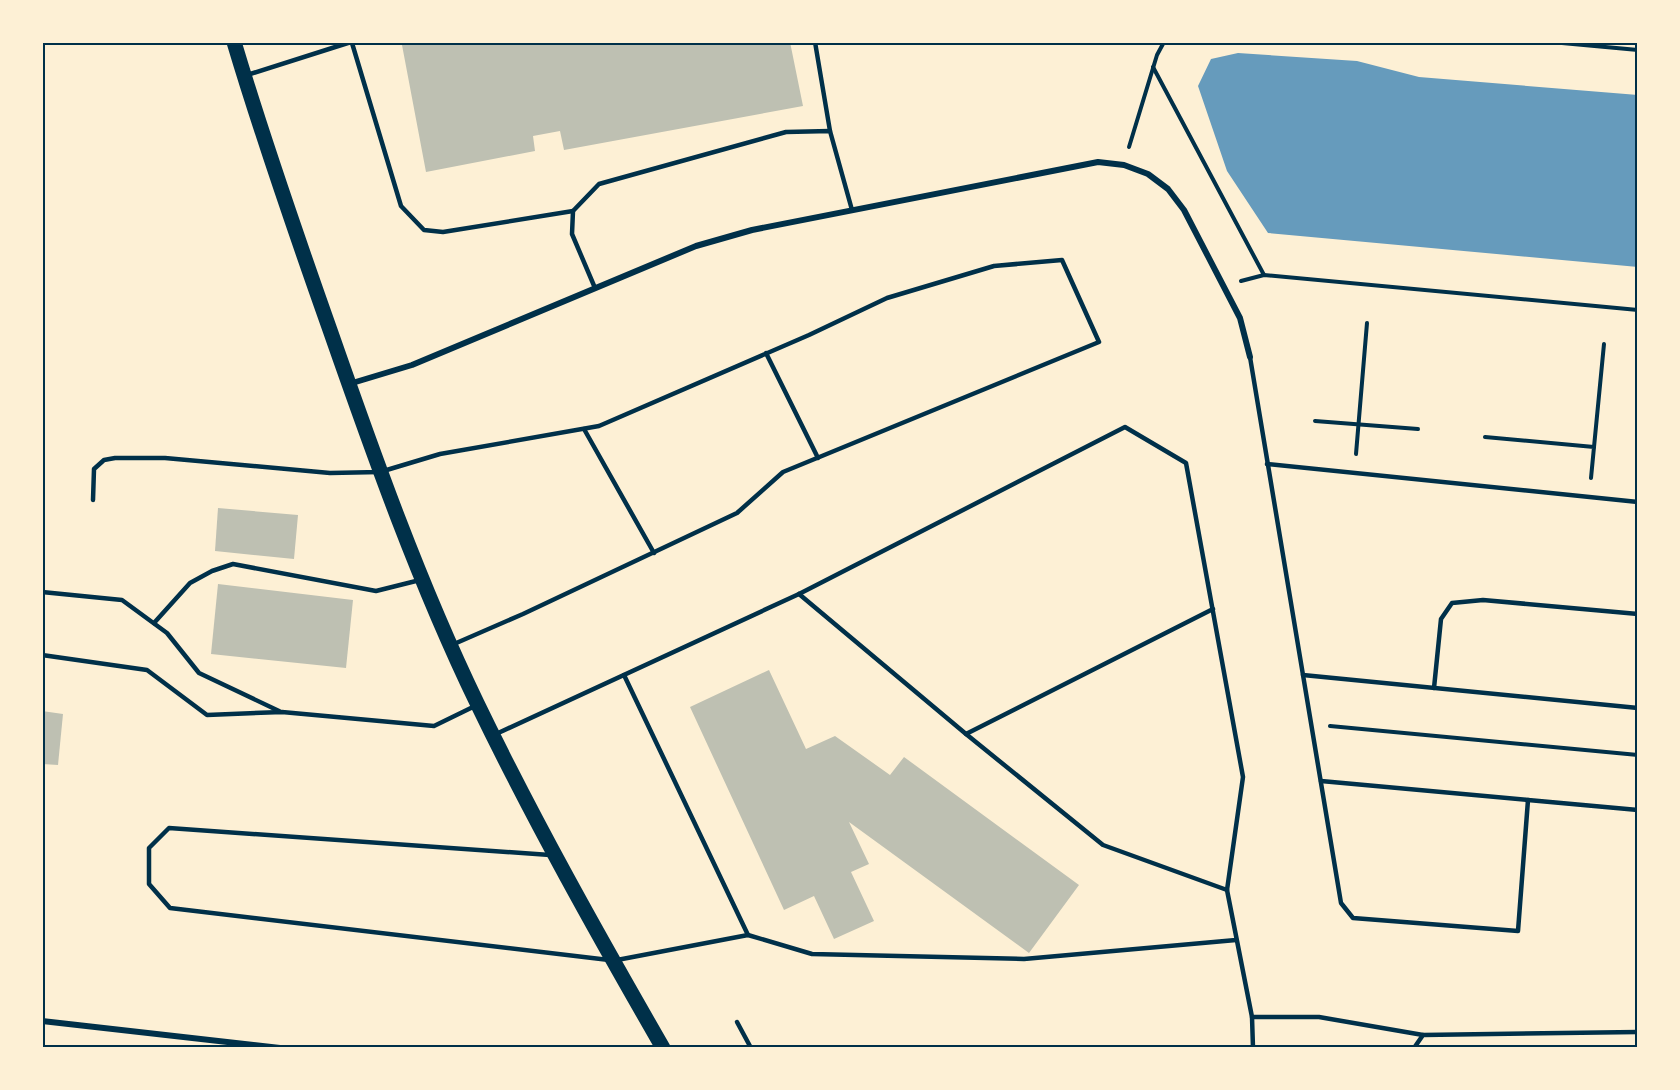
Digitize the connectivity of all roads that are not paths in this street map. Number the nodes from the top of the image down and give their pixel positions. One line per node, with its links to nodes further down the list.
1 (234, 42): 4 (main road)
2 (351, 42): 4 (lane); 7 (lane)
3 (815, 42): 5 (lane)
4 (244, 76): 11 (main road)
5 (830, 130): 6 (lane); 7 (lane)
6 (852, 210): 8 (street); 10 (street)
7 (573, 211): 8 (lane)
8 (595, 288): 11 (street)
9 (766, 353): 12 (lane); 13 (lane); 13 (lane)
10 (1250, 357): 14 (lane)
11 (349, 385): 15 (main road)
12 (584, 429): 15 (lane); 18 (lane)
13 (818, 458): 18 (lane)
14 (1267, 465): 17 (lane); 28 (lane)
15 (380, 472): 16 (lane); 19 (main road)
16 (93, 500)
17 (1638, 502)
18 (654, 553): 25 (lane)
19 (423, 580): 24 (lane); 25 (main road)
20 (42, 592): 24 (lane)
21 (799, 594): 22 (lane); 27 (lane); 33 (lane)
22 (1213, 609): 33 (lane); 39 (lane)
23 (1638, 614): 29 (lane)
24 (154, 623): 32 (lane)
25 (451, 645): 30 (main road)
26 (42, 655): 32 (lane)
27 (624, 675): 34 (lane); 40 (lane)
28 (1303, 675): 29 (lane); 35 (lane)
29 (1434, 688): 31 (lane)
30 (478, 704): 32 (lane); 34 (main road)
31 (1638, 708)
32 (282, 712)
33 (966, 734): 39 (lane)
34 (493, 735): 38 (main road)
35 (1321, 781): 36 (lane); 36 (lane)
36 (1528, 800): 37 (lane)
37 (1638, 810)
38 (556, 855): 42 (main road); 42 (lane)
39 (1227, 890): 41 (lane)
40 (748, 934): 41 (lane); 42 (lane)
41 (1236, 940): 43 (lane)
42 (613, 960): 49 (main road)
43 (1252, 1017): 47 (lane); 51 (lane)
44 (42, 1021): 48 (street)
45 (737, 1022): 50 (lane)
46 (1638, 1032): 47 (lane)
47 (1423, 1035): 52 (lane)
48 (280, 1048)
49 (663, 1048)
50 (751, 1048)
51 (1253, 1048)
52 (1414, 1048)

